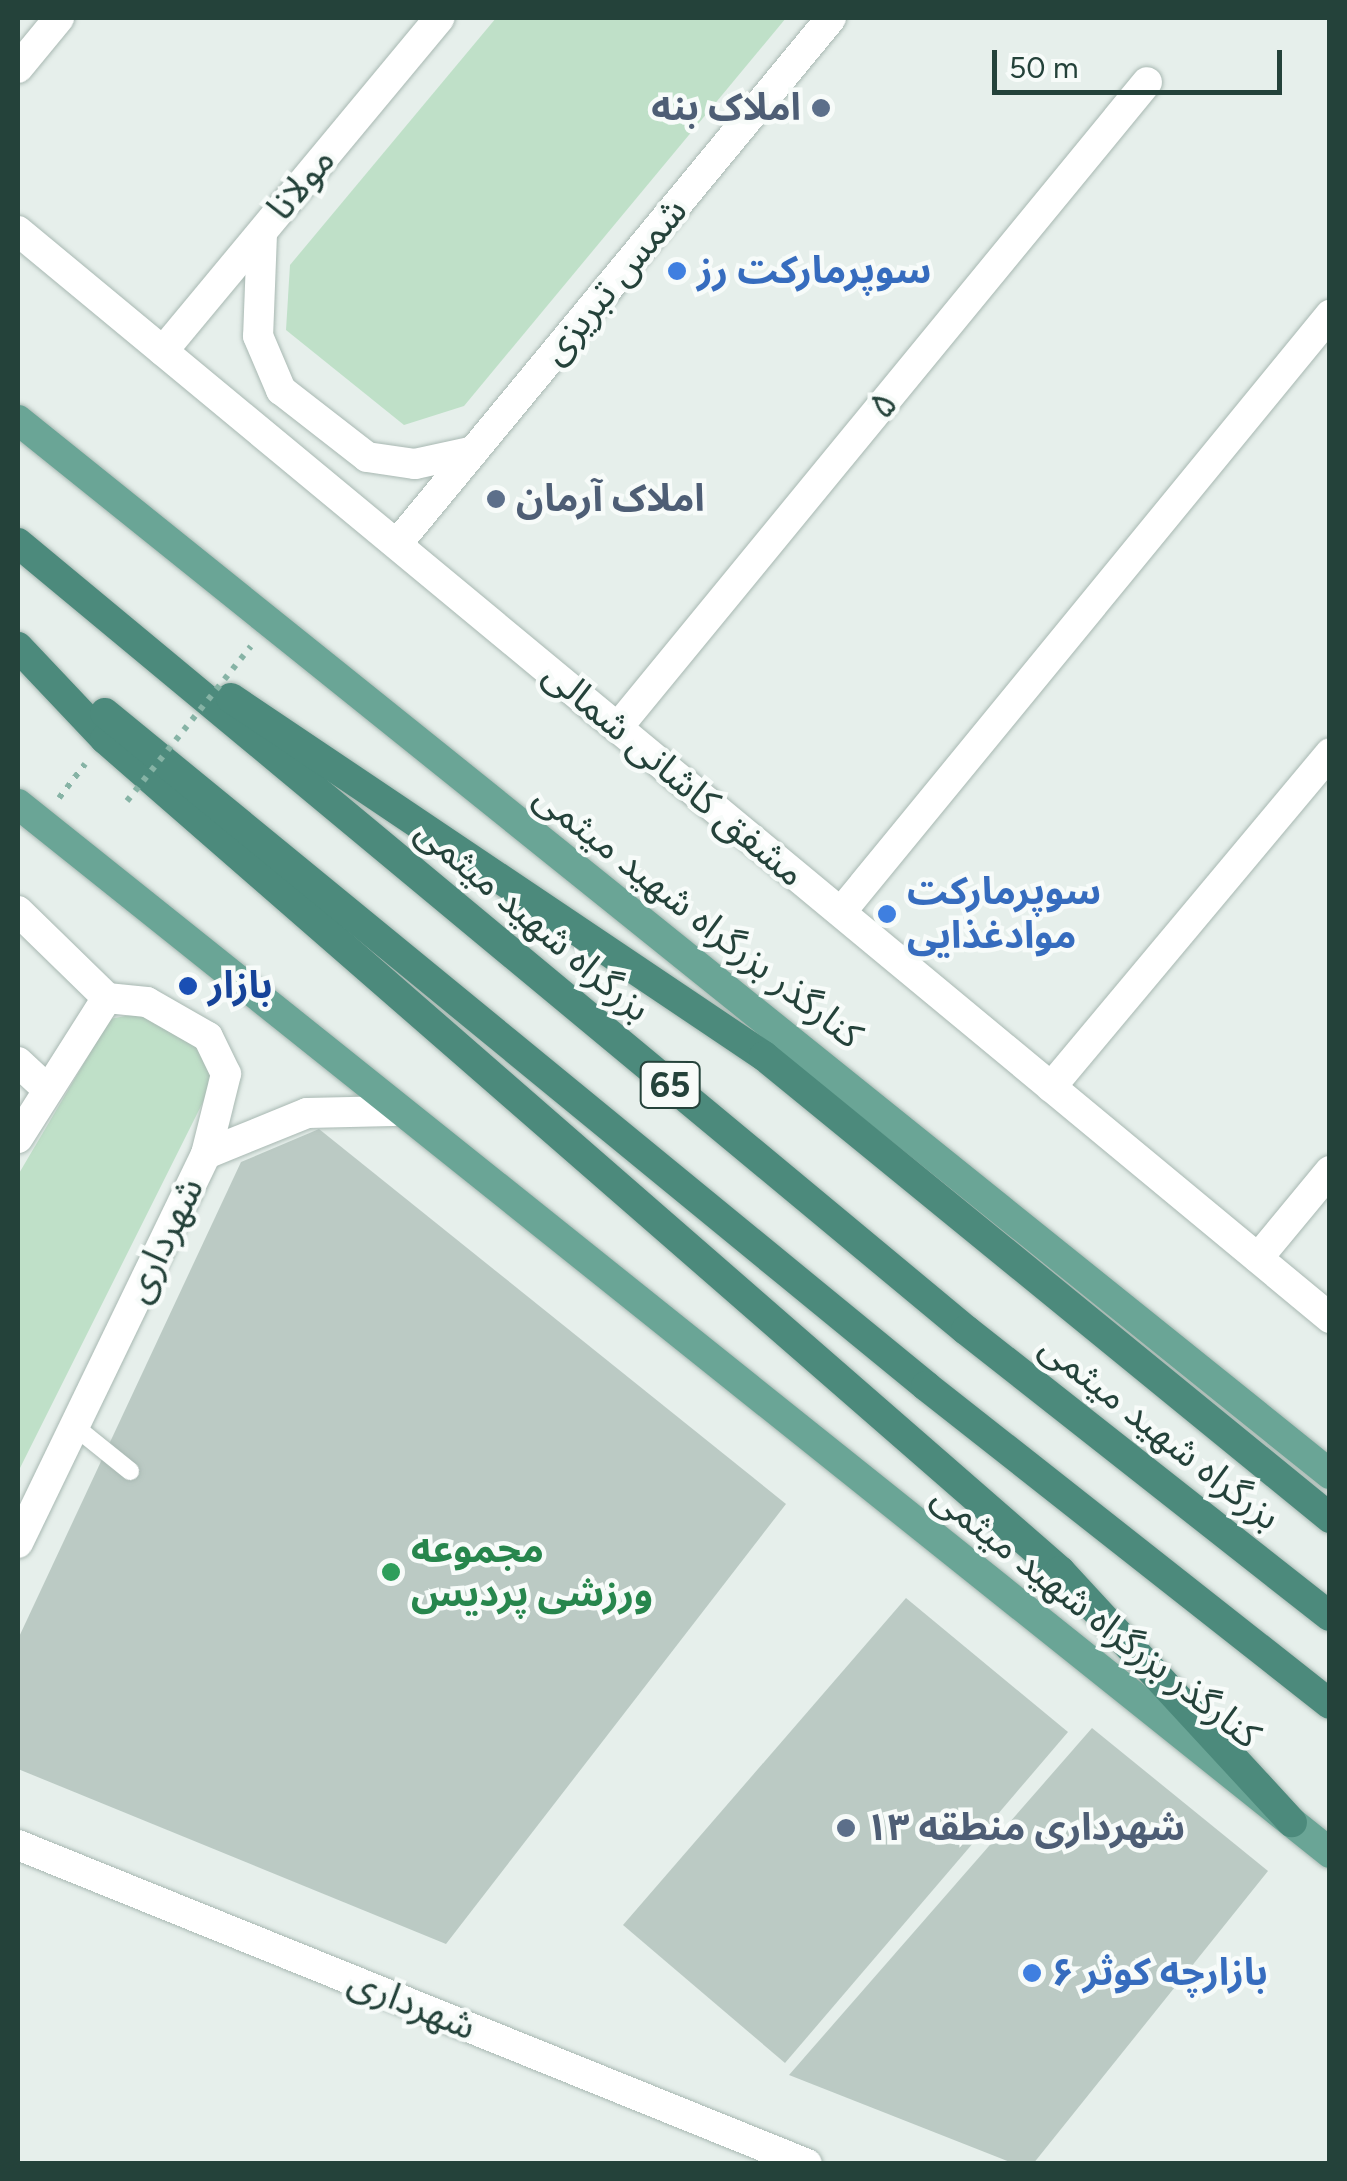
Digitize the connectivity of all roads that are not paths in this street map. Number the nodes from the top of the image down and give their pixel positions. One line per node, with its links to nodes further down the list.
1 (58, 18): 4 (street)
2 (439, 18): 7 (street, مولانا)
3 (832, 18): 11 (street, شمس تبریزی)
4 (18, 68)
5 (1148, 82): 16 (street, ۵)
6 (18, 231): 9 (street, مشفق کاشانی شمالی)
7 (262, 232): 9 (street, مولانا); 11 (street)
8 (1330, 315): 20 (street)
9 (163, 351): 13 (street, مشفق کاشانی شمالی)
10 (18, 420): 33 (main road, کنارگذر بزرگراه شهید میثمی)
11 (474, 451): 13 (street, شمس تبریزی)
12 (18, 544): 14 (highway, بزرگراه شهید میثمی / 65)
13 (397, 544): 16 (street, مشفق کاشانی شمالی)
14 (43, 566): 34 (highway); 36 (highway, بزرگراه شهید میثمی / 65)
15 (18, 644): 37 (highway, 65); 38 (highway)
16 (618, 727): 20 (street, مشفق کاشانی شمالی)
17 (1330, 753): 23 (street)
18 (29, 814): 25 (main road, کنارگذر بزرگراه شهید میثمی)
19 (18, 911): 21 (street)
20 (841, 912): 23 (street, مشفق کاشانی شمالی)
21 (107, 998): 24 (street); 27 (street, شهرداری)
22 (18, 1062): 24 (street)
23 (1051, 1086): 29 (street, مشفق کاشانی شمالی)
24 (48, 1089): 26 (street)
25 (393, 1111): 27 (street); 38 (main road, کنارگذر بزرگراه شهید میثمی)
26 (18, 1138)
27 (206, 1154): 31 (street, شهرداری)
28 (1330, 1171): 29 (street)
29 (1258, 1258): 30 (street, مشفق کاشانی شمالی)
30 (1330, 1318)
31 (74, 1426): 32 (lane); 35 (street, شهرداری)
32 (130, 1471)
33 (1330, 1474)
34 (1330, 1518)
35 (18, 1543)
36 (1330, 1616)
37 (1330, 1704)
38 (1292, 1822): 40 (main road, کنارگذر بزرگراه شهید میثمی)
39 (18, 1845): 41 (street, شهرداری)
40 (1330, 1853)
41 (807, 2164)

